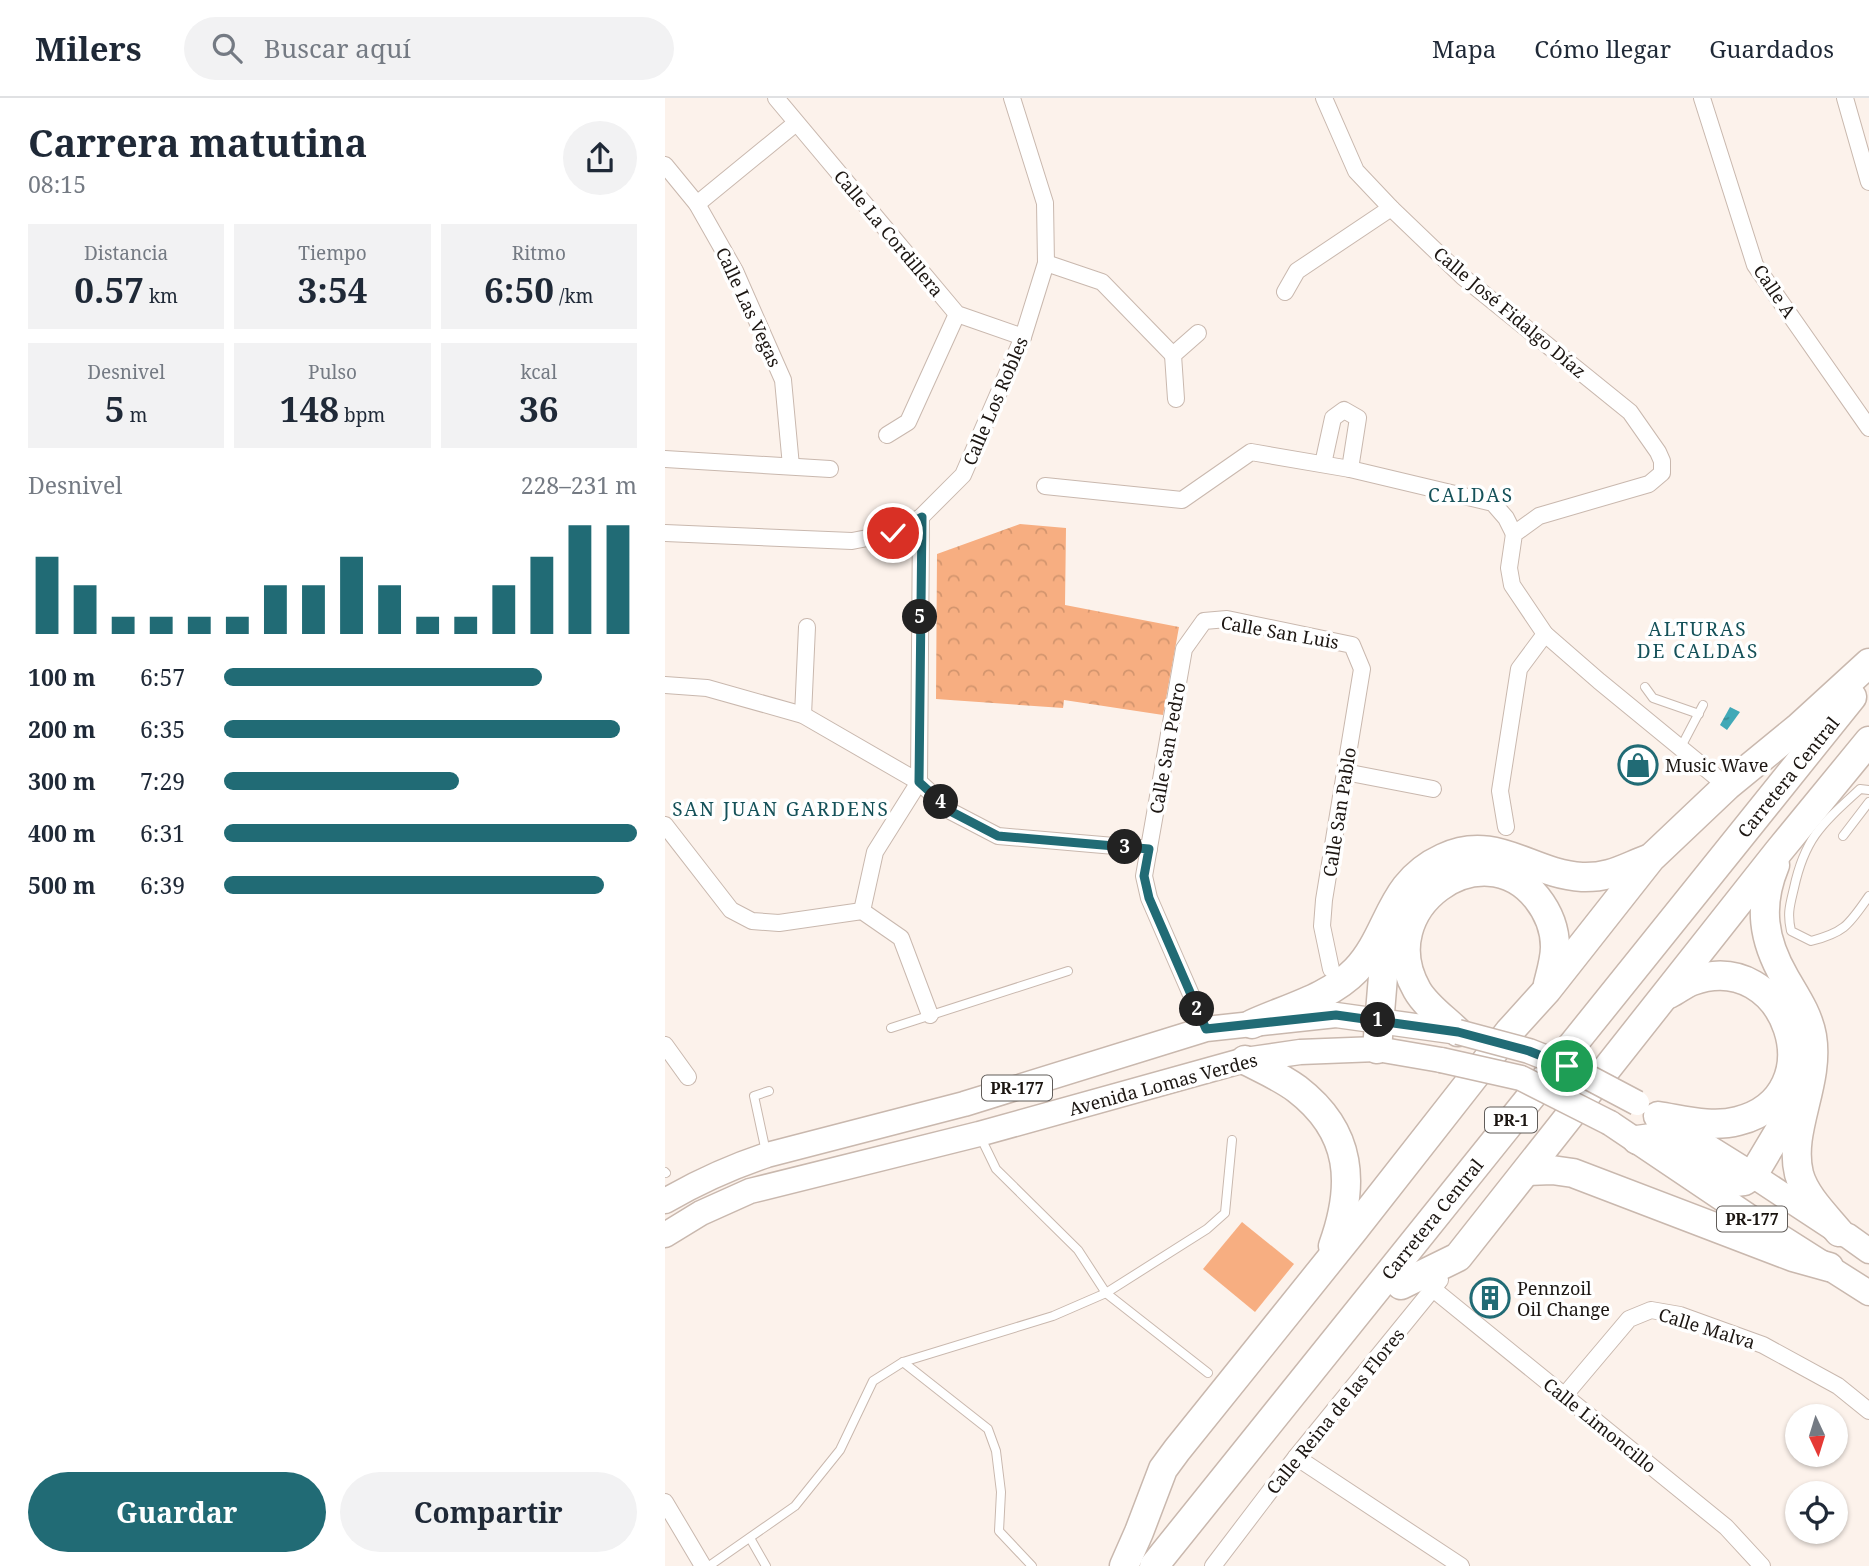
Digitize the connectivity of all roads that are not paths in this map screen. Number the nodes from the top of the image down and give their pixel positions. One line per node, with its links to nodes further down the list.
1 (776, 98): 6 (street, Calle La Cordillera)
2 (1013, 98): 11 (street, Calle Los Robles)
3 (1324, 98): 10 (street, Calle José Fidalgo Díaz)
4 (1702, 98): 18 (street, Calle A)
5 (1845, 98): 8 (street)
6 (796, 123): 9 (street); 13 (street, Calle La Cordillera)
7 (665, 165): 9 (street, Calle Las Vegas)
8 (1869, 182)
9 (697, 204): 22 (street, Calle Las Vegas)
10 (1391, 208): 12 (street); 28 (street, Calle José Fidalgo Díaz)
11 (1046, 263): 15 (street, Calle Los Robles); 16 (street)
12 (1285, 292)
13 (957, 314): 15 (street); 19 (street)
14 (1198, 333): 16 (street)
15 (1023, 337): 26 (street, Calle Los Robles)
16 (1173, 355): 17 (street)
17 (1177, 399)
18 (1869, 428)
19 (887, 435)
20 (665, 459): 22 (street)
21 (1323, 464): 24 (street); 24 (street); 25 (street)
22 (791, 466): 23 (street)
23 (830, 469)
24 (1350, 469): 28 (street)
25 (1045, 486)
26 (922, 517): 27 (street, Calle Los Robles); 44 (street)
27 (665, 533)
28 (1514, 534): 31 (street)
29 (807, 627): 40 (street)
30 (1200, 627): 32 (street, Calle San Luis); 53 (street, Calle San Pedro)
31 (1545, 634): 42 (street); 51 (street)
32 (1356, 656): 43 (street, Calle San Pablo)
33 (1869, 663): 45 (highway)
34 (1869, 676): 107 (highway, Carretera Central / PR-1)
35 (665, 685): 40 (street)
36 (1645, 687): 39 (lane)
37 (1869, 703): 89 (highway, Carretera Central / PR-1)
38 (1703, 705): 39 (lane)
39 (1699, 714): 42 (lane)
40 (803, 715): 44 (street)
41 (1869, 741): 50 (highway)
42 (1681, 747): 45 (street)
43 (1345, 772): 46 (street); 59 (street, Calle San Pablo)
44 (919, 782): 53 (street); 57 (street)
45 (1727, 786): 55 (highway)
46 (1433, 789)
47 (1869, 790): 50 (lane)
48 (1869, 802): 52 (lane)
49 (665, 825): 57 (street)
50 (1811, 826): 54 (highway); 56 (lane)
51 (1506, 827)
52 (1843, 836)
53 (1149, 849): 67 (street, Calle San Pedro)
54 (1778, 852): 62 (highway); 72 (highway)
55 (1651, 858): 58 (highway); 61 (highway)
56 (1869, 896)
57 (862, 911): 63 (street)
58 (1387, 918): 64 (highway); 65 (highway)
59 (1331, 969)
60 (1068, 971): 63 (lane)
61 (1547, 990): 68 (highway); 87 (highway)
62 (1664, 998): 75 (highway); 80 (highway)
63 (930, 1015): 66 (lane)
64 (1378, 1020): 65 (main road, Avenida Lomas Verdes / PR-177); 68 (main road, Avenida Lomas Verdes / PR-177); 70 (highway)
65 (1252, 1024): 67 (main road, Avenida Lomas Verdes / PR-177)
66 (891, 1027)
67 (1206, 1029): 79 (main road, Avenida Lomas Verdes / PR-177)
68 (1458, 1032): 75 (main road, Avenida Lomas Verdes / PR-177, bridge)
69 (665, 1045): 73 (street)
70 (1377, 1049): 71 (main road, Avenida Lomas Verdes / PR-177); 78 (main road, Avenida Lomas Verdes / PR-177, bridge)
71 (1245, 1060): 76 (main road, Avenida Lomas Verdes / PR-177); 87 (highway)
72 (1812, 1072): 81 (highway); 84 (highway)
73 (688, 1077)
74 (769, 1091): 79 (lane)
75 (1648, 1109): 81 (main road, Avenida Lomas Verdes / PR-177)
76 (979, 1134): 83 (main road, Avenida Lomas Verdes / PR-177); 91 (lane)
77 (1232, 1140): 91 (lane)
78 (1637, 1140): 81 (highway); 88 (main road, Avenida Lomas Verdes / PR-177)
79 (767, 1155): 82 (main road, Avenida Lomas Verdes / PR-177)
80 (1527, 1171): 86 (highway); 88 (highway)
81 (1753, 1175): 84 (main road, Avenida Lomas Verdes / PR-177)
82 (665, 1202)
83 (665, 1236)
84 (1852, 1237): 85 (main road, Avenida Lomas Verdes / PR-177)
85 (1869, 1251)
86 (1458, 1257): 89 (highway); 90 (street, Calle Reina de las Flores)
87 (1328, 1261): 98 (highway)
88 (1829, 1267): 92 (main road, Avenida Lomas Verdes / PR-177)
89 (1401, 1284): 108 (highway, Carretera Central / PR-1)
90 (1433, 1289): 95 (street, Calle Limoncillo); 97 (street, Calle Reina de las Flores)
91 (1106, 1293): 93 (lane); 94 (lane)
92 (1869, 1293)
93 (903, 1362): 100 (lane); 104 (lane)
94 (1208, 1373)
95 (1564, 1396): 96 (street, Calle Malva); 111 (street, Calle Limoncillo)
96 (1869, 1411)
97 (1296, 1457): 109 (street, Calle Reina de las Flores); 110 (street)
98 (1163, 1469): 105 (street); 106 (highway)
99 (665, 1503): 101 (street)
100 (750, 1538): 102 (lane); 103 (lane)
101 (703, 1566)
102 (709, 1566)
103 (766, 1566)
104 (1032, 1566)
105 (1109, 1566)
106 (1124, 1566)
107 (1154, 1566)
108 (1177, 1566)
109 (1213, 1566)
110 (1461, 1566)
111 (1762, 1566)

